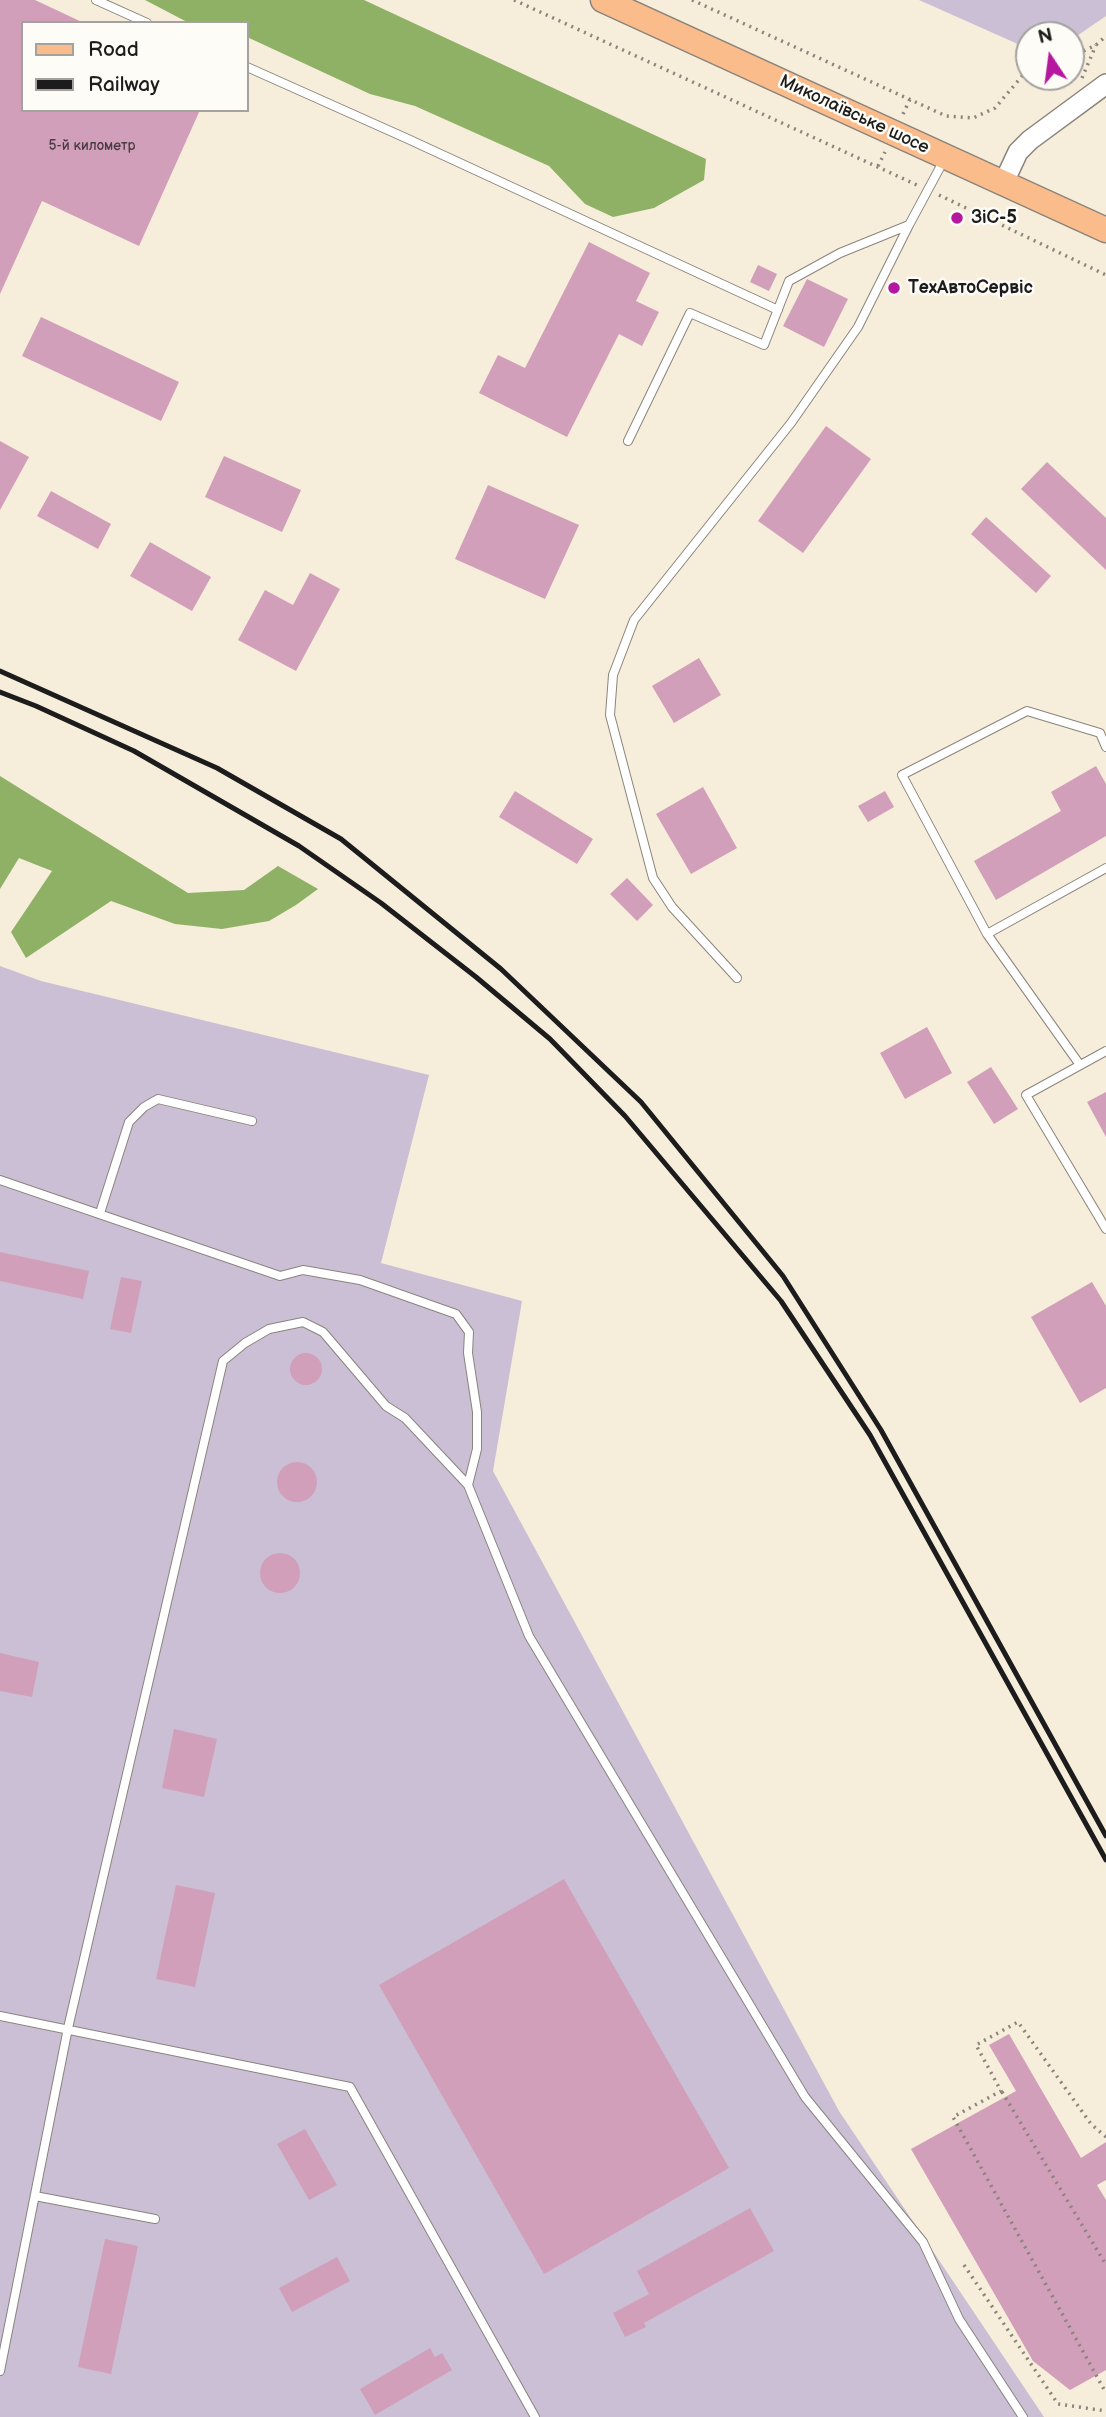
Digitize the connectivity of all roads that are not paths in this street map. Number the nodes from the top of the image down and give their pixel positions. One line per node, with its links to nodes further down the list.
1 (96, 0): 3 (lane)
2 (603, 0): 6 (main road, Миколаївське шосе)
3 (143, 21)
4 (248, 67): 10 (lane)
5 (1106, 84): 7 (street)
6 (946, 158): 7 (main road, Миколаївське шосе); 8 (lane)
7 (1003, 184): 9 (main road, Миколаївське шосе)
8 (909, 225): 10 (lane); 15 (lane)
9 (1106, 230)
10 (778, 310): 11 (lane)
11 (628, 441)
12 (1106, 747): 14 (lane)
13 (1106, 868): 14 (lane)
14 (987, 934): 17 (lane)
15 (737, 978)
16 (1106, 1051): 17 (lane)
17 (1080, 1065): 21 (lane)
18 (252, 1121): 20 (lane)
19 (0, 1180): 20 (lane)
20 (100, 1213): 22 (lane)
21 (1106, 1230)
22 (468, 1485): 24 (lane); 29 (lane)
23 (0, 2016): 24 (lane)
24 (68, 2028): 25 (lane); 28 (lane)
25 (35, 2196): 26 (lane); 27 (lane)
26 (155, 2219)
27 (0, 2371)
28 (535, 2417)
29 (1023, 2417)

